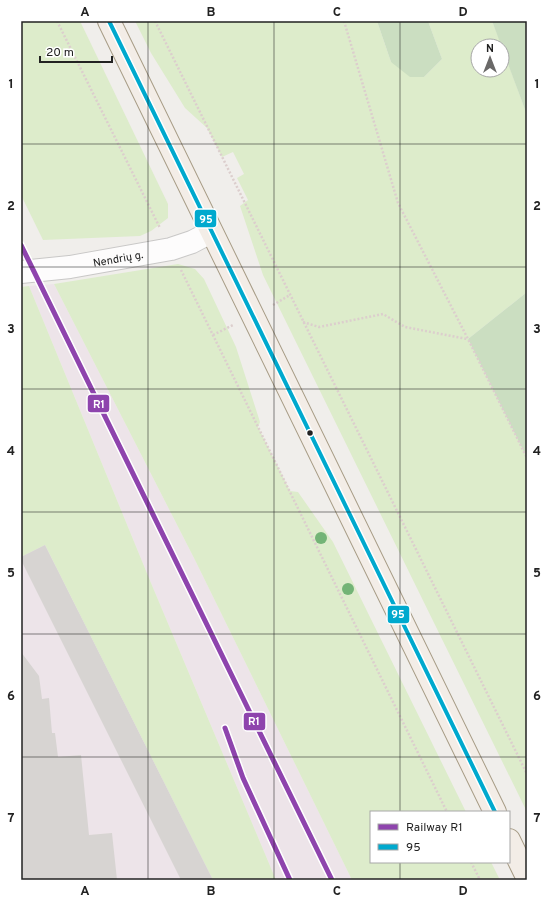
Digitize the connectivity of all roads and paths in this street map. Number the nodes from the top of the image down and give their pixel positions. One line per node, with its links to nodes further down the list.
1 (57, 21): 6 (path)
2 (110, 21): 5 (main road)
3 (155, 21): 8 (path)
4 (344, 21): 9 (path)
5 (211, 232): 6 (street, Nendrių g.); 13 (main road)
6 (171, 249): 7 (street, Nendrių g.); 12 (path)
7 (21, 272)
8 (303, 322): 9 (path); 11 (path)
9 (468, 339): 10 (path)
10 (527, 458)
11 (527, 774)
12 (447, 811)
13 (495, 811)
14 (510, 842): 16 (main road)
15 (472, 863): 17 (path)
16 (527, 877)
17 (480, 880)

